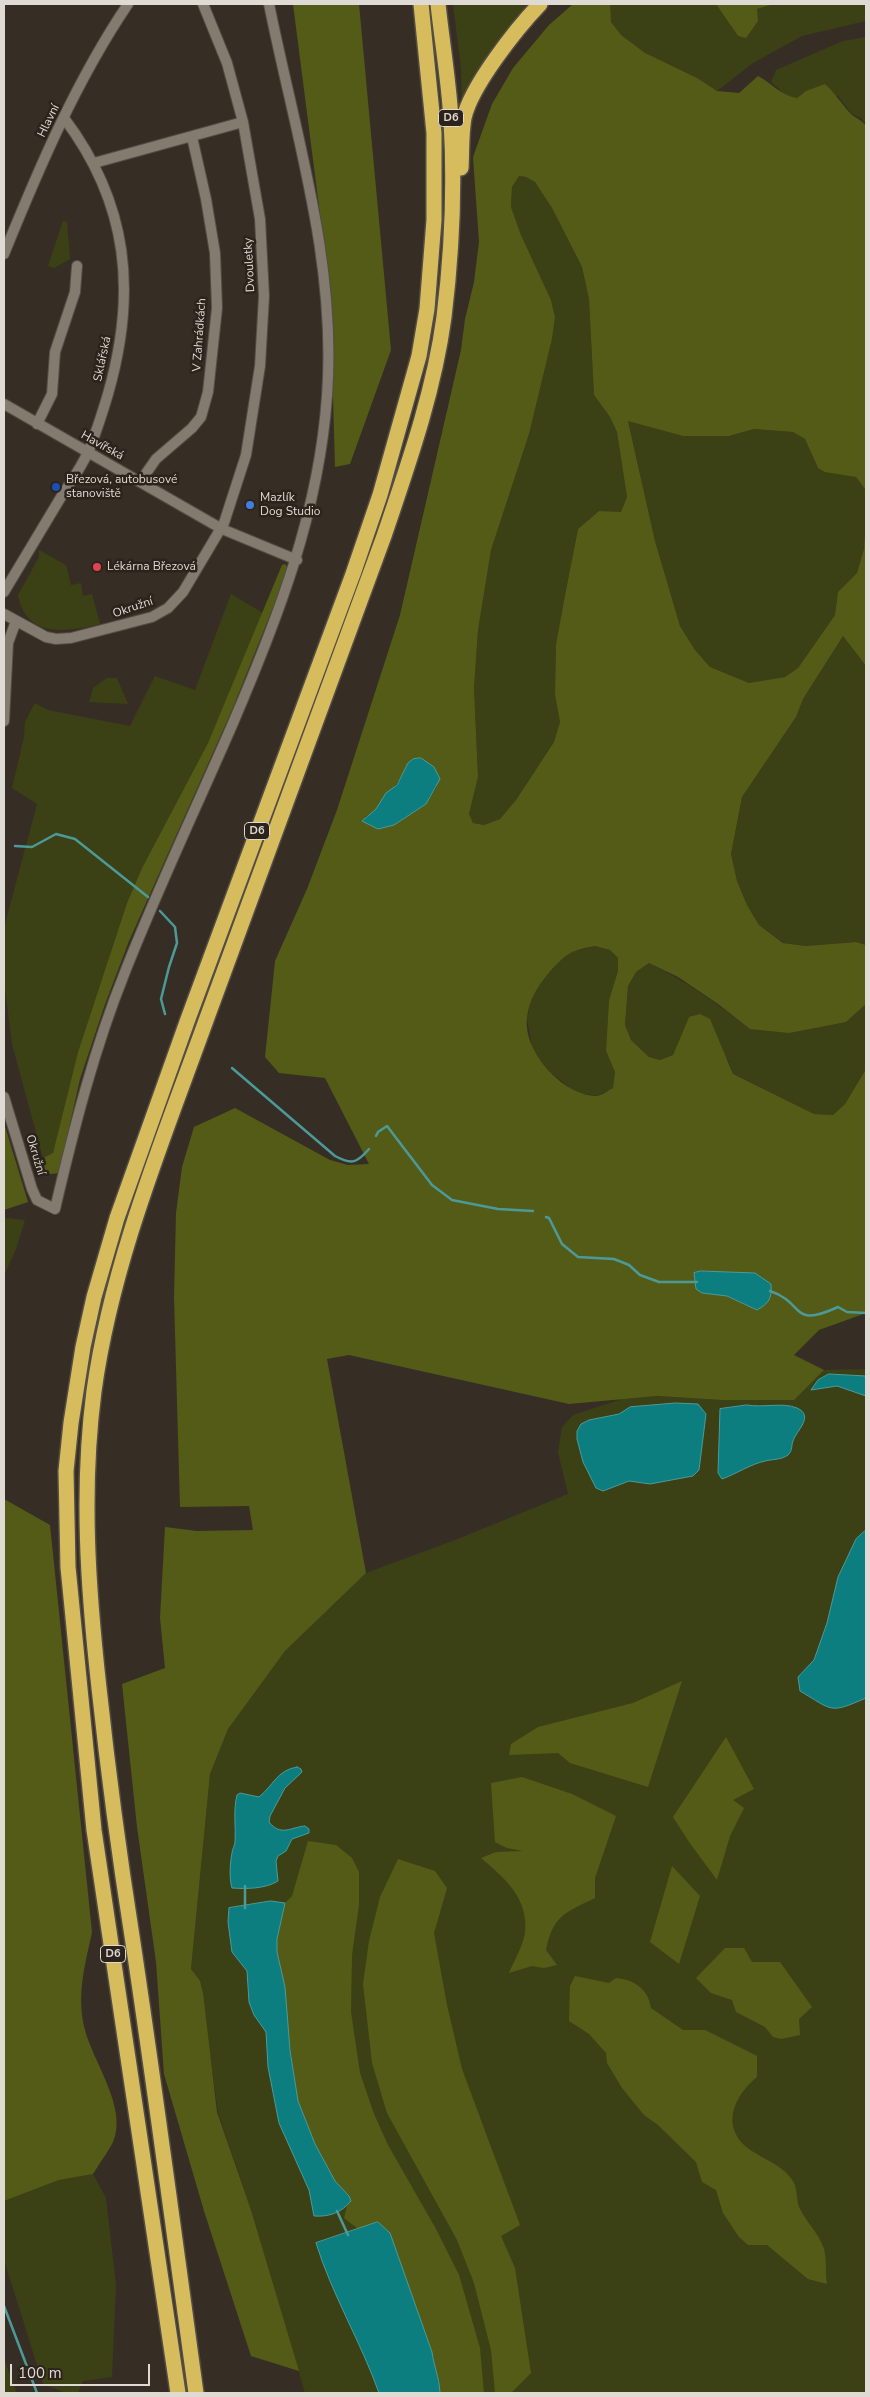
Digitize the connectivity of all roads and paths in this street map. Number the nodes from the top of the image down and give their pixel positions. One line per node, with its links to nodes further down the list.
1 (128, 4): 8 (street, Hlavní)
2 (203, 4): 9 (street, Dvouletky)
3 (269, 4): 21 (street)
4 (413, 4): 12 (highway)
5 (421, 4): 12 (highway, D6)
6 (438, 4): 13 (highway, D6)
7 (540, 4): 13 (highway)
8 (64, 118): 11 (street, Sklářská); 14 (street, Hlavní)
9 (243, 122): 10 (street); 20 (street, Dvouletky)
10 (192, 137): 11 (street); 19 (street, V Zahrádkách)
11 (94, 164): 18 (street, Sklářská)
12 (433, 190): 27 (highway, D6)
13 (452, 233): 28 (highway, D6)
14 (4, 254)
15 (77, 266): 17 (street)
16 (4, 404): 17 (street, Havířská)
17 (37, 424): 18 (street, Havířská)
18 (88, 453): 19 (street, Havířská); 22 (street, Sklářská)
19 (140, 482): 20 (street, Havířská)
20 (222, 529): 21 (street, Havířská); 24 (street, Okružní)
21 (297, 560): 26 (street, Okružní)
22 (4, 592)
23 (4, 614): 24 (street, Okružní)
24 (16, 621): 25 (street)
25 (4, 721)
26 (4, 1097)
27 (178, 2393)
28 (196, 2393)

